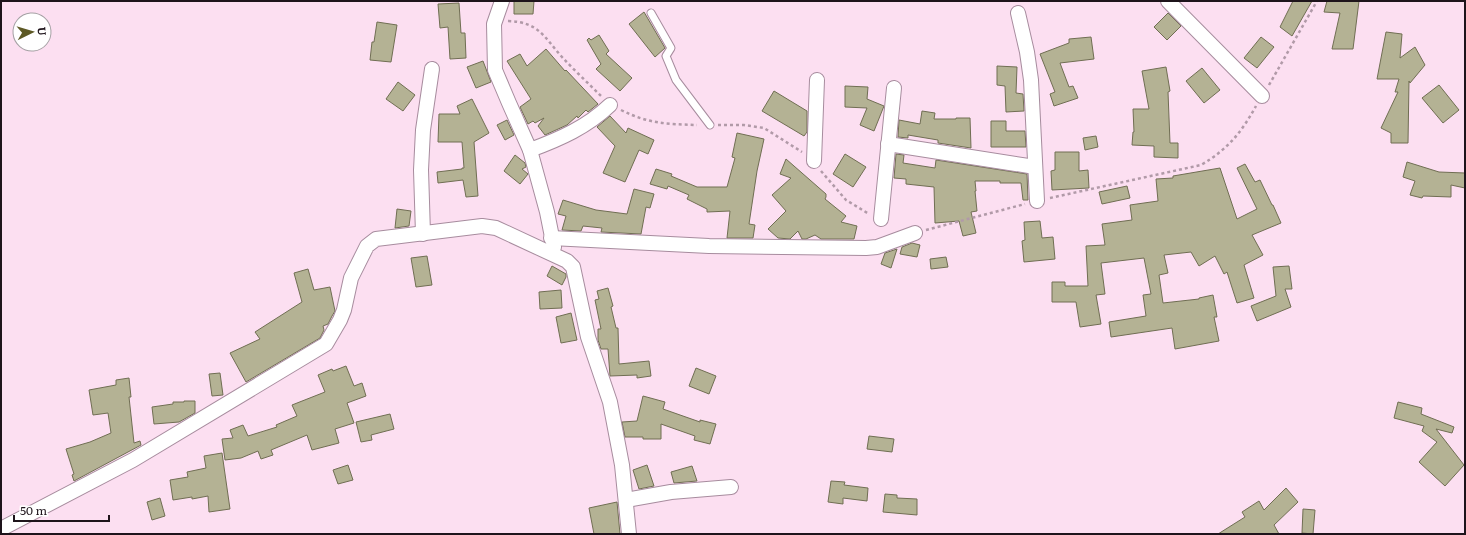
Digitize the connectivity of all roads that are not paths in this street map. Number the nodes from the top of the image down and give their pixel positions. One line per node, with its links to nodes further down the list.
1 (502, 1): 12 (street)
2 (1168, 1): 8 (street)
3 (651, 13): 10 (lane)
4 (1018, 13): 14 (street)
5 (432, 69): 18 (street)
6 (817, 80): 13 (street)
7 (894, 88): 11 (street)
8 (1262, 96)
9 (610, 105): 12 (street)
10 (710, 125)
11 (888, 144): 14 (street); 16 (street)
12 (530, 150): 19 (street)
13 (814, 162)
14 (1035, 167): 15 (street)
15 (1037, 201)
16 (881, 219)
17 (915, 233): 19 (street)
18 (423, 234): 20 (street); 23 (street)
19 (551, 238): 20 (street)
20 (556, 256): 22 (street)
21 (731, 487): 22 (street)
22 (626, 500): 24 (street)
23 (1, 529)
24 (629, 534)

